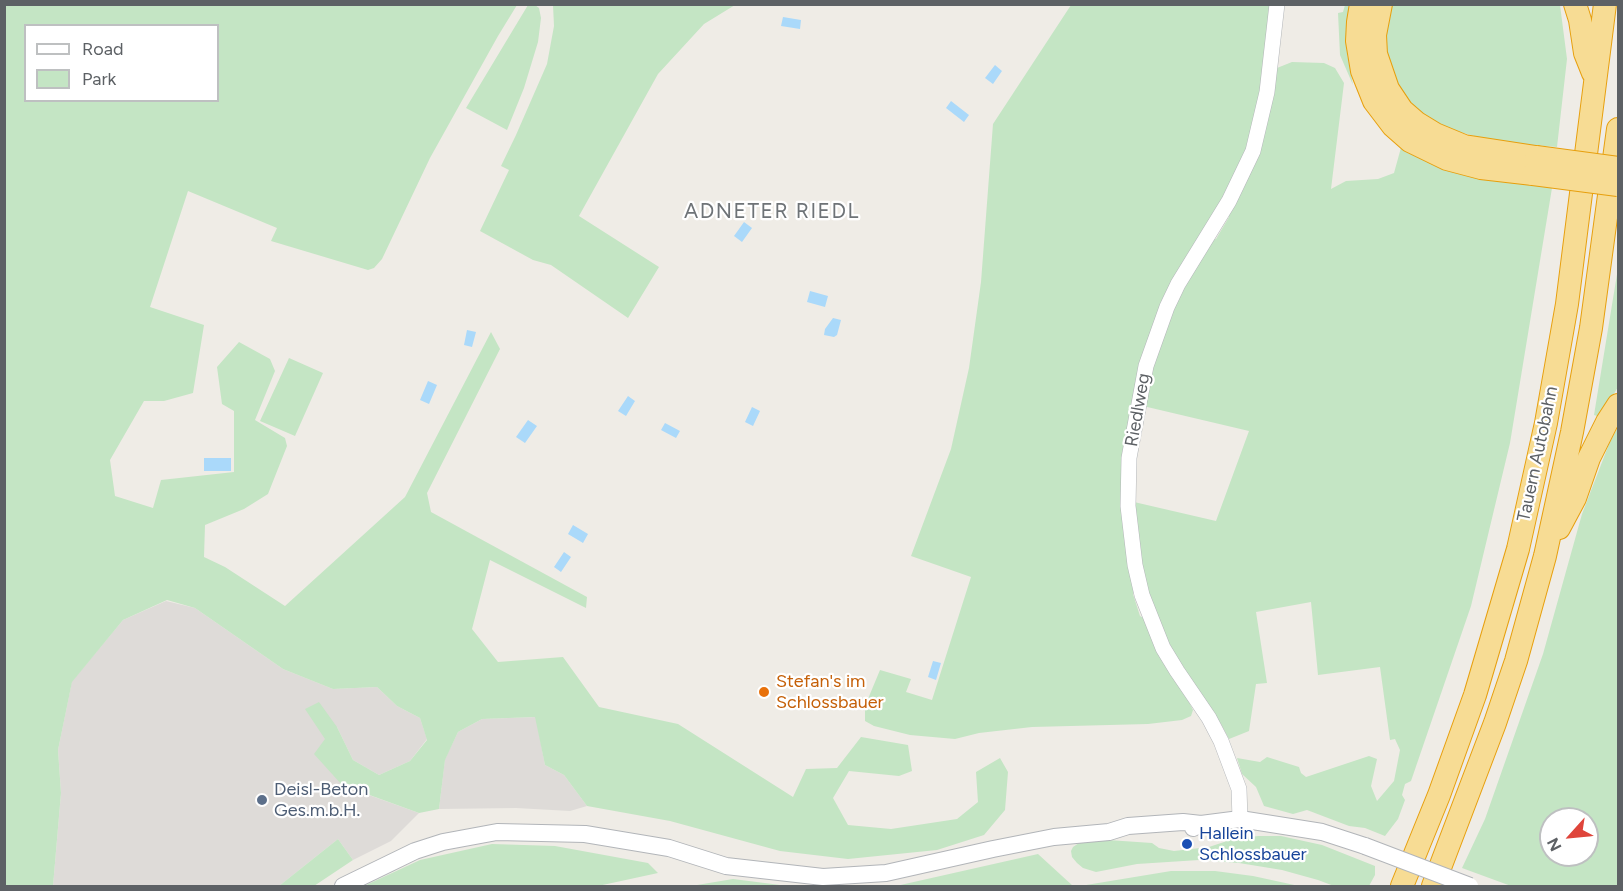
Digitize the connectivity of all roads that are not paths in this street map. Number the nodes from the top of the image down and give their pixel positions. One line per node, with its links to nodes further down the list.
1 (1277, 4): 13 (street, Riedlweg)
2 (1361, 4): 8 (highway)
3 (1382, 4): 8 (highway)
4 (1575, 4): 6 (highway)
5 (1605, 4): 6 (highway, Tauern Autobahn)
6 (1596, 80): 15 (highway, Tauern Autobahn)
7 (1618, 129): 12 (highway, Tauern Autobahn)
8 (1535, 166): 9 (highway, bridge); 10 (highway, bridge)
9 (1618, 168)
10 (1618, 186)
11 (1618, 405): 12 (highway)
12 (1545, 556): 16 (highway, Tauern Autobahn)
13 (1240, 819): 14 (main road); 17 (main road, bridge)
14 (343, 886)
15 (1402, 886)
16 (1433, 886)
17 (1470, 886)

